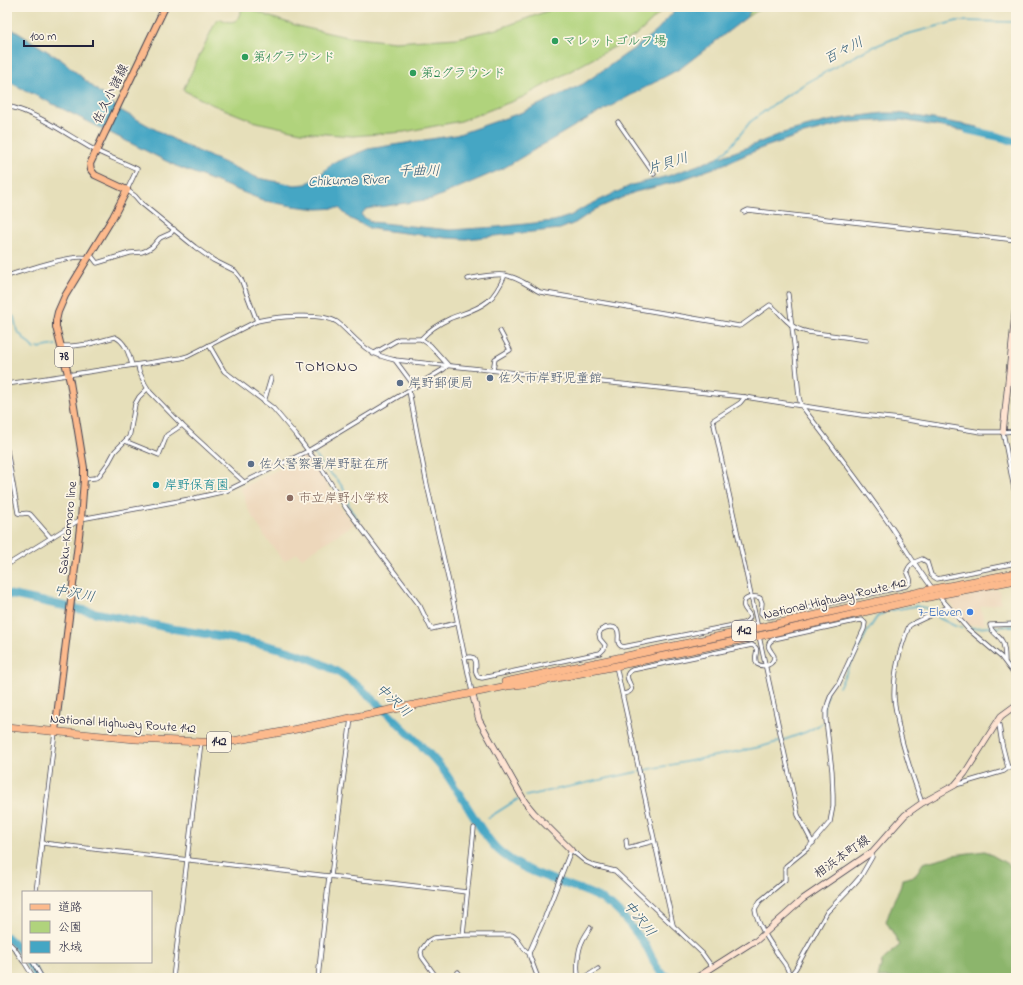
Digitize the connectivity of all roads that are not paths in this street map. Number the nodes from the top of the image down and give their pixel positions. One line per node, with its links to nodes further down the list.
1 (165, 7): 4 (main road, 佐久小諸線)
2 (7, 106): 4 (street)
3 (618, 122): 5 (street)
4 (97, 149): 6 (main road); 6 (street)
5 (654, 174)
6 (127, 190): 8 (street); 10 (main road, Saku-Komoro line / 78)
7 (744, 212): 9 (street)
8 (174, 229): 10 (street); 16 (street)
9 (1016, 240)
10 (89, 256): 12 (street); 22 (main road, Saku-Komoro line / 78)
11 (505, 275): 13 (street); 17 (street); 19 (street)
12 (7, 276)
13 (468, 279)
14 (788, 294): 17 (street)
15 (1016, 305): 40 (main road)
16 (257, 322): 21 (street); 23 (street)
17 (792, 326): 20 (street); 37 (street)
18 (500, 331): 28 (street)
19 (421, 340): 23 (street); 27 (street)
20 (867, 340)
21 (209, 345): 26 (street); 36 (street)
22 (61, 346): 25 (street); 29 (main road, Saku-Komoro line / 78)
23 (373, 354): 24 (street)
24 (395, 360): 27 (street); 32 (street)
25 (132, 365): 26 (street); 29 (street)
26 (138, 365): 33 (street)
27 (448, 365): 28 (street); 32 (street)
28 (493, 370): 35 (street)
29 (68, 375): 31 (street); 44 (main road, Saku-Komoro line / 78)
30 (271, 378): 36 (street)
31 (7, 384)
32 (415, 387): 34 (street)
33 (147, 389): 38 (street); 41 (street)
34 (408, 391): 43 (street); 58 (street)
35 (745, 397): 37 (street); 55 (street)
36 (264, 402): 43 (street)
37 (801, 405): 40 (street); 49 (street)
38 (182, 424): 41 (street); 45 (street)
39 (1016, 431): 40 (street)
40 (1003, 432): 46 (street)
41 (125, 441): 44 (street)
42 (7, 450): 48 (street)
43 (308, 451): 45 (street); 58 (street)
44 (84, 479): 47 (main road, Saku-Komoro line / 78)
45 (244, 482): 47 (street)
46 (1016, 499)
47 (81, 520): 48 (street); 73 (main road, Saku-Komoro line / 78)
48 (51, 538): 51 (street)
49 (914, 563): 50 (street); 54 (street); 55 (street)
50 (1016, 563)
51 (7, 565)
52 (1016, 573): 54 (highway, National Highway Route 142 / 142)
53 (1016, 580): 54 (highway, National Highway Route 142 / 142)
54 (936, 592): 56 (street); 57 (highway, National Highway Route 142 / 142); 60 (highway, National Highway Route 142 / 142)
55 (751, 598): 60 (street); 62 (street)
56 (948, 607): 63 (street); 78 (street)
57 (854, 617): 61 (highway, National Highway Route 142 / 142); 65 (street); 82 (street)
58 (457, 624): 62 (street)
59 (1016, 624): 63 (street)
60 (758, 628): 61 (street); 67 (highway, National Highway Route 142 / 142)
61 (759, 636): 64 (highway, National Highway Route 142 / 142); 65 (street)
62 (465, 658): 67 (street)
63 (1005, 662): 66 (street)
64 (616, 666): 67 (highway, National Highway Route 142 / 142); 68 (street)
65 (766, 666): 68 (street); 82 (street)
66 (1016, 677)
67 (472, 692): 70 (highway, National Highway Route 142 / 142); 84 (main road)
68 (623, 694): 81 (street)
69 (1016, 705): 71 (main road, 相浜本町線)
70 (351, 718): 74 (highway, National Highway Route 142 / 142); 87 (street)
71 (997, 722): 76 (street); 77 (main road, 相浜本町線)
72 (7, 727): 73 (highway, National Highway Route 142 / 142)
73 (55, 732): 74 (highway, National Highway Route 142 / 142); 83 (street)
74 (200, 742): 86 (street)
75 (1016, 766): 76 (street)
76 (1008, 768): 77 (street)
77 (955, 784): 78 (main road, 相浜本町線)
78 (922, 803): 85 (main road, 相浜本町線)
79 (474, 828): 89 (street)
80 (626, 840): 81 (street)
81 (654, 842): 90 (street)
82 (813, 842): 92 (street)
83 (42, 843): 86 (street); 88 (street)
84 (571, 850): 90 (street); 95 (street)
85 (872, 852): 92 (main road, 相浜本町線); 103 (street)
86 (187, 860): 87 (street); 106 (street)
87 (330, 876): 89 (street); 107 (street)
88 (36, 891)
89 (467, 892): 93 (street)
90 (673, 925): 99 (street)
91 (590, 928): 111 (street)
92 (765, 934): 99 (main road, 相浜本町線); 103 (street)
93 (463, 935): 95 (street); 108 (street)
94 (7, 941): 96 (street)
95 (529, 952): 110 (street)
96 (22, 960)
97 (24, 963): 104 (street)
98 (34, 963): 105 (street)
99 (712, 967): 102 (main road, 相浜本町線)
100 (598, 969): 112 (street)
101 (458, 972): 109 (street)
102 (705, 976): 113 (main road, 相浜本町線)
103 (790, 977)
104 (34, 978)
105 (42, 978)
106 (173, 978)
107 (318, 978)
108 (437, 978)
109 (462, 978)
110 (538, 978)
111 (579, 978)
112 (584, 978)
113 (696, 978)

